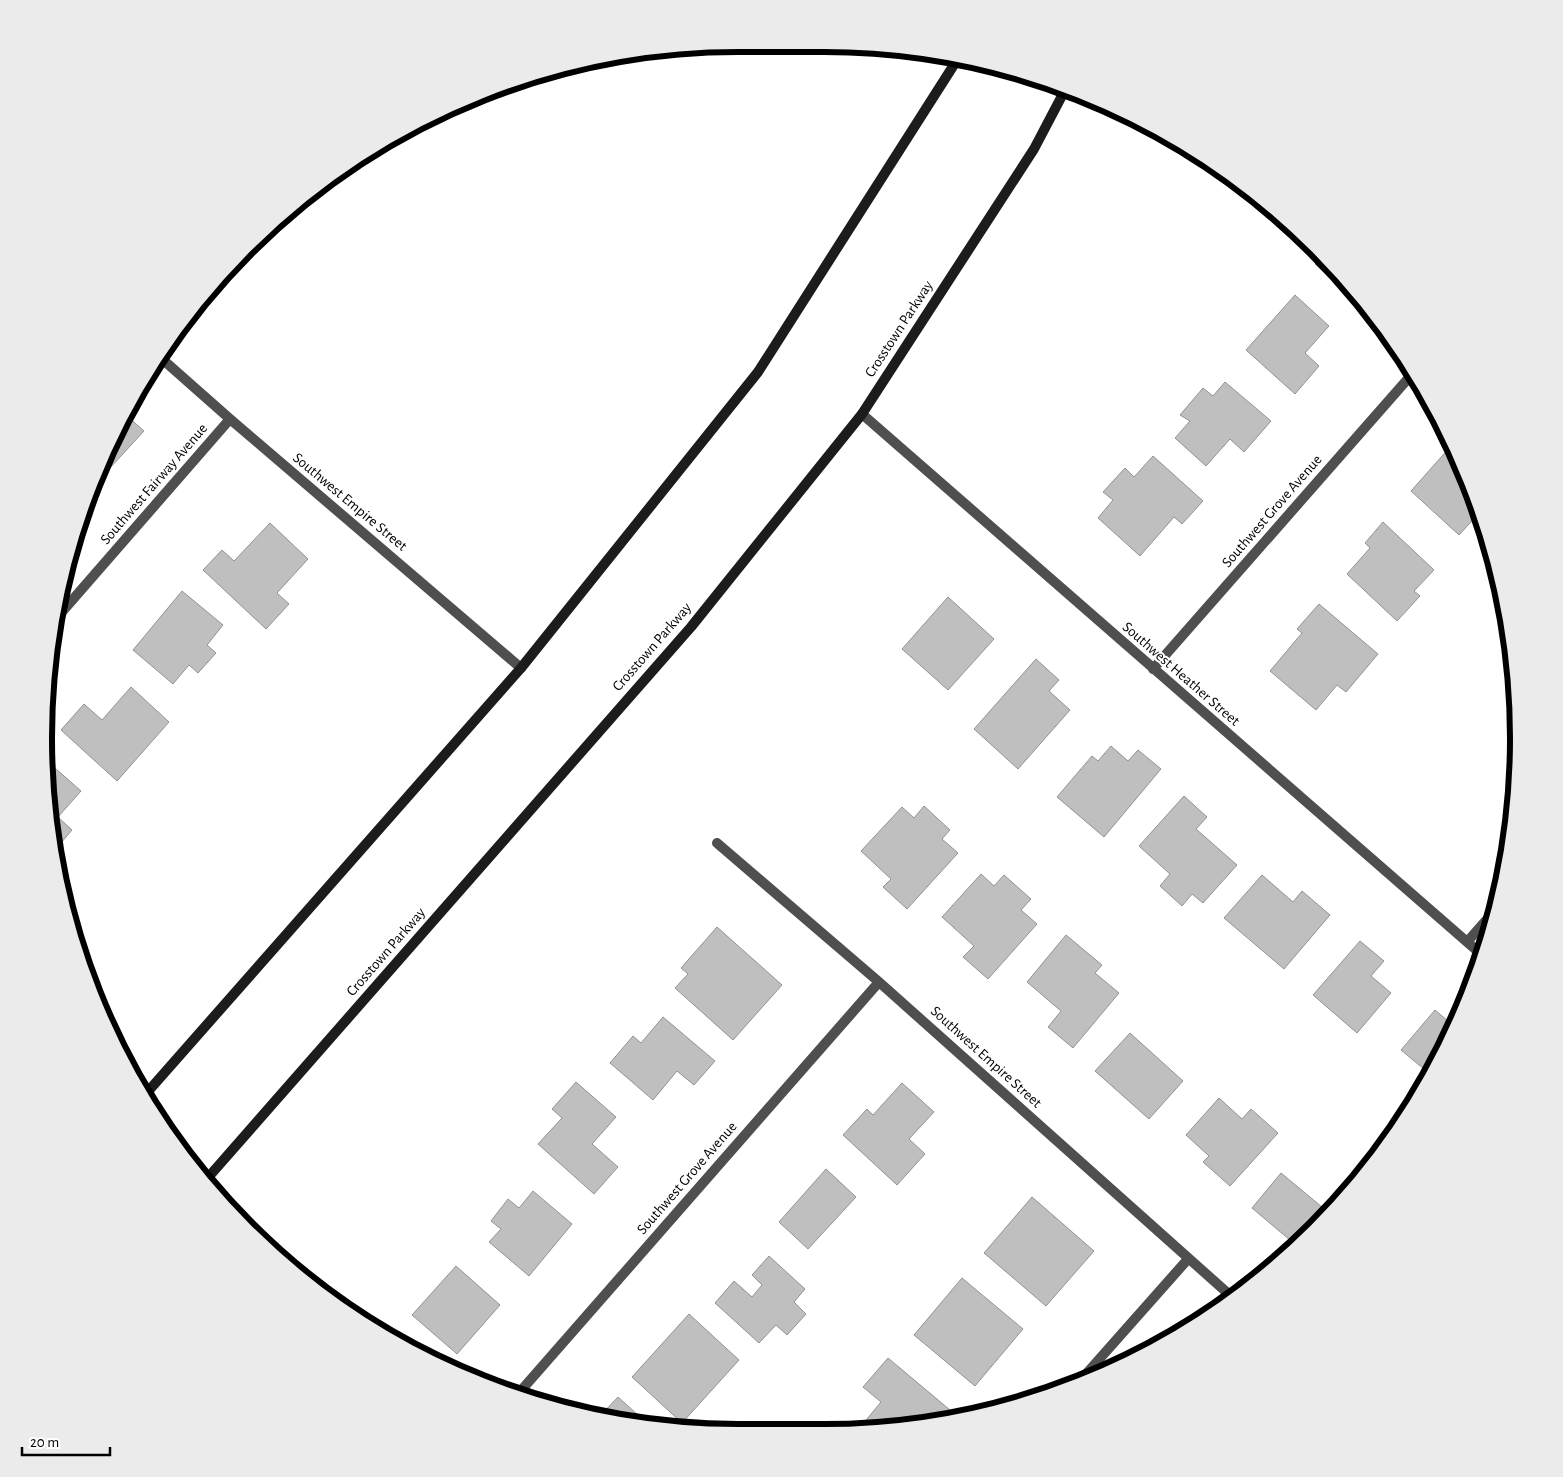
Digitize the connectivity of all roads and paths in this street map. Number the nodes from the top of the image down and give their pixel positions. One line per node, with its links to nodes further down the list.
1 (954, 65): 8 (main road)
2 (1062, 96): 5 (main road, Crosstown Parkway)
3 (165, 362): 6 (street, Southwest Empire Street)
4 (1408, 378): 9 (street, Southwest Grove Avenue)
5 (862, 414): 9 (street, Southwest Heather Street); 16 (main road, Crosstown Parkway)
6 (230, 419): 7 (street, Southwest Fairway Avenue); 8 (street, Southwest Empire Street)
7 (65, 608)
8 (521, 668): 15 (main road)
9 (1153, 669): 12 (street, Southwest Heather Street)
10 (717, 843): 14 (street, Southwest Empire Street)
11 (1485, 921): 12 (street)
12 (1467, 942): 13 (street, Southwest Heather Street)
13 (1477, 950)
14 (879, 982): 17 (street, Southwest Empire Street); 20 (street, Southwest Grove Avenue)
15 (149, 1090)
16 (210, 1175)
17 (1188, 1259): 18 (street, Southwest Empire Street); 19 (street)
18 (1228, 1293)
19 (1088, 1371)
20 (522, 1389)

